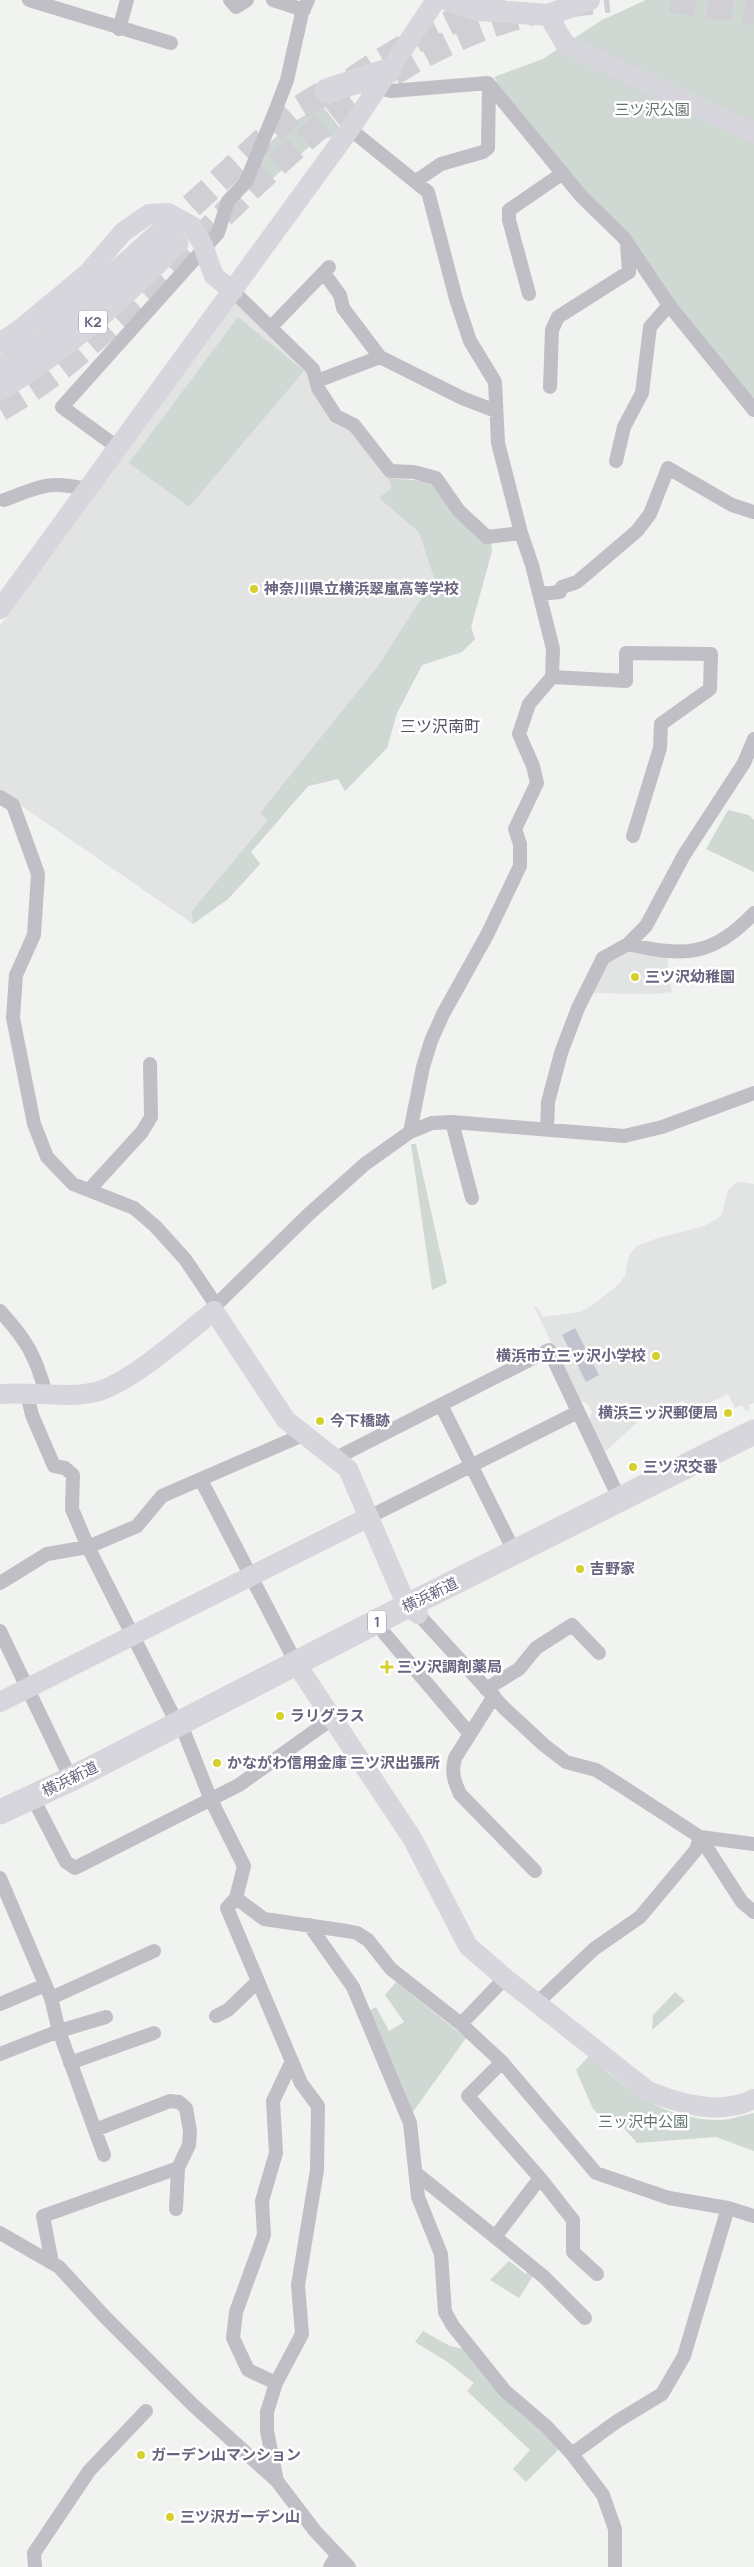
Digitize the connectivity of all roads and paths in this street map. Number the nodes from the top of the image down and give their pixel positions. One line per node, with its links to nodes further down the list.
1 (28, 0): 11 (street)
2 (127, 0): 11 (street)
3 (230, 0): 4 (street)
4 (247, 0)
5 (274, 0): 9 (street)
6 (436, 0): 13 (street)
7 (448, 0): 10 (main road)
8 (589, 0): 10 (main road)
9 (306, 5): 21 (street)
10 (548, 15): 17 (street)
11 (119, 29): 12 (street)
12 (171, 43)
13 (383, 80): 14 (street); 15 (highway); 16 (street)
14 (489, 85): 18 (street); 19 (street)
15 (327, 92)
16 (350, 129): 19 (street); 22 (street)
17 (754, 133)
18 (563, 173): 20 (street); 23 (street)
19 (416, 181): 33 (street)
20 (627, 242): 24 (street); 30 (street)
21 (204, 249): 22 (street); 26 (street); 34 (street)
22 (233, 291): 25 (street); 34 (street)
23 (529, 294)
24 (669, 304): 32 (street); 35 (street)
25 (271, 327): 27 (street); 29 (street)
26 (0, 343)
27 (380, 357): 29 (street); 33 (street)
28 (0, 369): 31 (highway, K2)
29 (317, 381): 39 (street)
30 (550, 387)
31 (0, 388)
32 (754, 410)
33 (496, 411): 39 (street)
34 (117, 446): 36 (street)
35 (616, 460)
36 (86, 489): 37 (street); 41 (street)
37 (4, 500)
38 (754, 512): 40 (street)
39 (522, 533): 40 (street)
40 (540, 594): 42 (street)
41 (0, 609)
42 (552, 677): 45 (street); 52 (street)
43 (754, 739): 47 (street)
44 (0, 797): 53 (street)
45 (633, 836)
46 (754, 913): 47 (street)
47 (628, 944): 51 (street)
48 (150, 1064): 53 (street)
49 (754, 1093): 51 (street)
50 (452, 1122): 51 (street); 52 (street); 54 (street)
51 (547, 1130)
52 (410, 1132): 55 (street)
53 (89, 1190): 55 (street)
54 (472, 1198)
55 (215, 1308): 58 (street); 62 (street)
56 (0, 1311): 58 (street)
57 (0, 1394): 58 (street)
58 (37, 1394): 69 (street)
59 (441, 1405): 60 (street); 64 (street); 65 (street)
60 (578, 1412): 65 (street); 67 (street)
61 (754, 1432): 67 (highway, 横浜新道 / 1)
62 (304, 1434): 64 (street); 66 (street)
63 (754, 1447): 73 (highway, 横浜新道 / 1)
64 (336, 1458): 68 (street)
65 (472, 1466): 68 (street); 70 (street)
66 (201, 1480): 69 (street); 71 (street)
67 (620, 1500): 70 (highway, 横浜新道 / 1)
68 (369, 1517): 71 (street); 73 (street)
69 (88, 1547): 72 (street); 76 (street)
70 (515, 1553): 73 (highway, 横浜新道 / 1)
71 (250, 1576): 76 (street); 78 (street)
72 (0, 1583)
73 (413, 1610): 75 (highway, 横浜新道 / 1); 78 (highway, 横浜新道 / 1); 80 (street)
74 (0, 1631): 79 (street)
75 (384, 1633): 78 (highway, 横浜新道 / 1); 84 (street)
76 (132, 1636): 79 (street); 83 (street)
77 (599, 1653): 80 (street)
78 (299, 1669): 82 (street); 83 (highway, 横浜新道 / 1)
79 (29, 1689): 81 (street); 85 (street)
80 (490, 1692): 84 (street); 90 (street)
81 (0, 1702)
82 (333, 1718): 86 (street); 98 (street)
83 (181, 1728): 85 (highway, 横浜新道 / 1); 86 (street); 87 (highway, 横浜新道 / 1)
84 (470, 1734): 92 (street)
85 (71, 1779): 88 (highway, 横浜新道 / 1)
86 (211, 1800): 87 (street); 94 (street)
87 (36, 1806): 89 (highway, 横浜新道 / 1)
88 (0, 1812)
89 (0, 1825)
90 (700, 1837): 91 (street); 95 (street); 102 (street)
91 (754, 1844)
92 (535, 1871)
93 (0, 1878): 100 (street)
94 (236, 1898): 96 (street); 99 (street)
95 (754, 1912)
96 (309, 1925): 106 (street); 117 (street)
97 (154, 1952): 101 (street)
98 (505, 1978): 102 (street); 106 (street)
99 (258, 1981): 104 (street); 110 (street)
100 (46, 1985): 101 (street); 103 (street)
101 (51, 1998): 107 (street)
102 (537, 2003): 113 (street)
103 (0, 2004)
104 (216, 2016)
105 (106, 2017): 107 (street)
106 (460, 2024): 111 (street)
107 (59, 2031): 109 (street); 112 (street)
108 (154, 2032): 112 (street)
109 (0, 2054)
110 (292, 2061): 127 (street); 127 (street)
111 (502, 2062): 118 (street); 119 (street)
112 (70, 2063): 114 (street)
113 (754, 2099)
114 (95, 2130): 115 (street); 116 (street)
115 (104, 2155)
116 (178, 2168): 120 (street); 124 (street)
117 (417, 2174): 123 (street); 129 (street)
118 (540, 2178): 123 (street); 125 (street)
119 (728, 2208): 121 (street); 129 (street)
120 (176, 2209)
121 (754, 2216)
122 (0, 2233): 124 (street)
123 (496, 2237): 126 (street)
124 (52, 2263): 130 (street)
125 (597, 2274)
126 (585, 2318)
127 (276, 2383): 130 (street)
128 (146, 2411): 132 (street)
129 (572, 2454): 135 (street)
130 (277, 2480): 131 (street)
131 (337, 2555): 133 (street); 134 (street)
132 (35, 2567)
133 (330, 2567)
134 (349, 2567)
135 (615, 2567)

